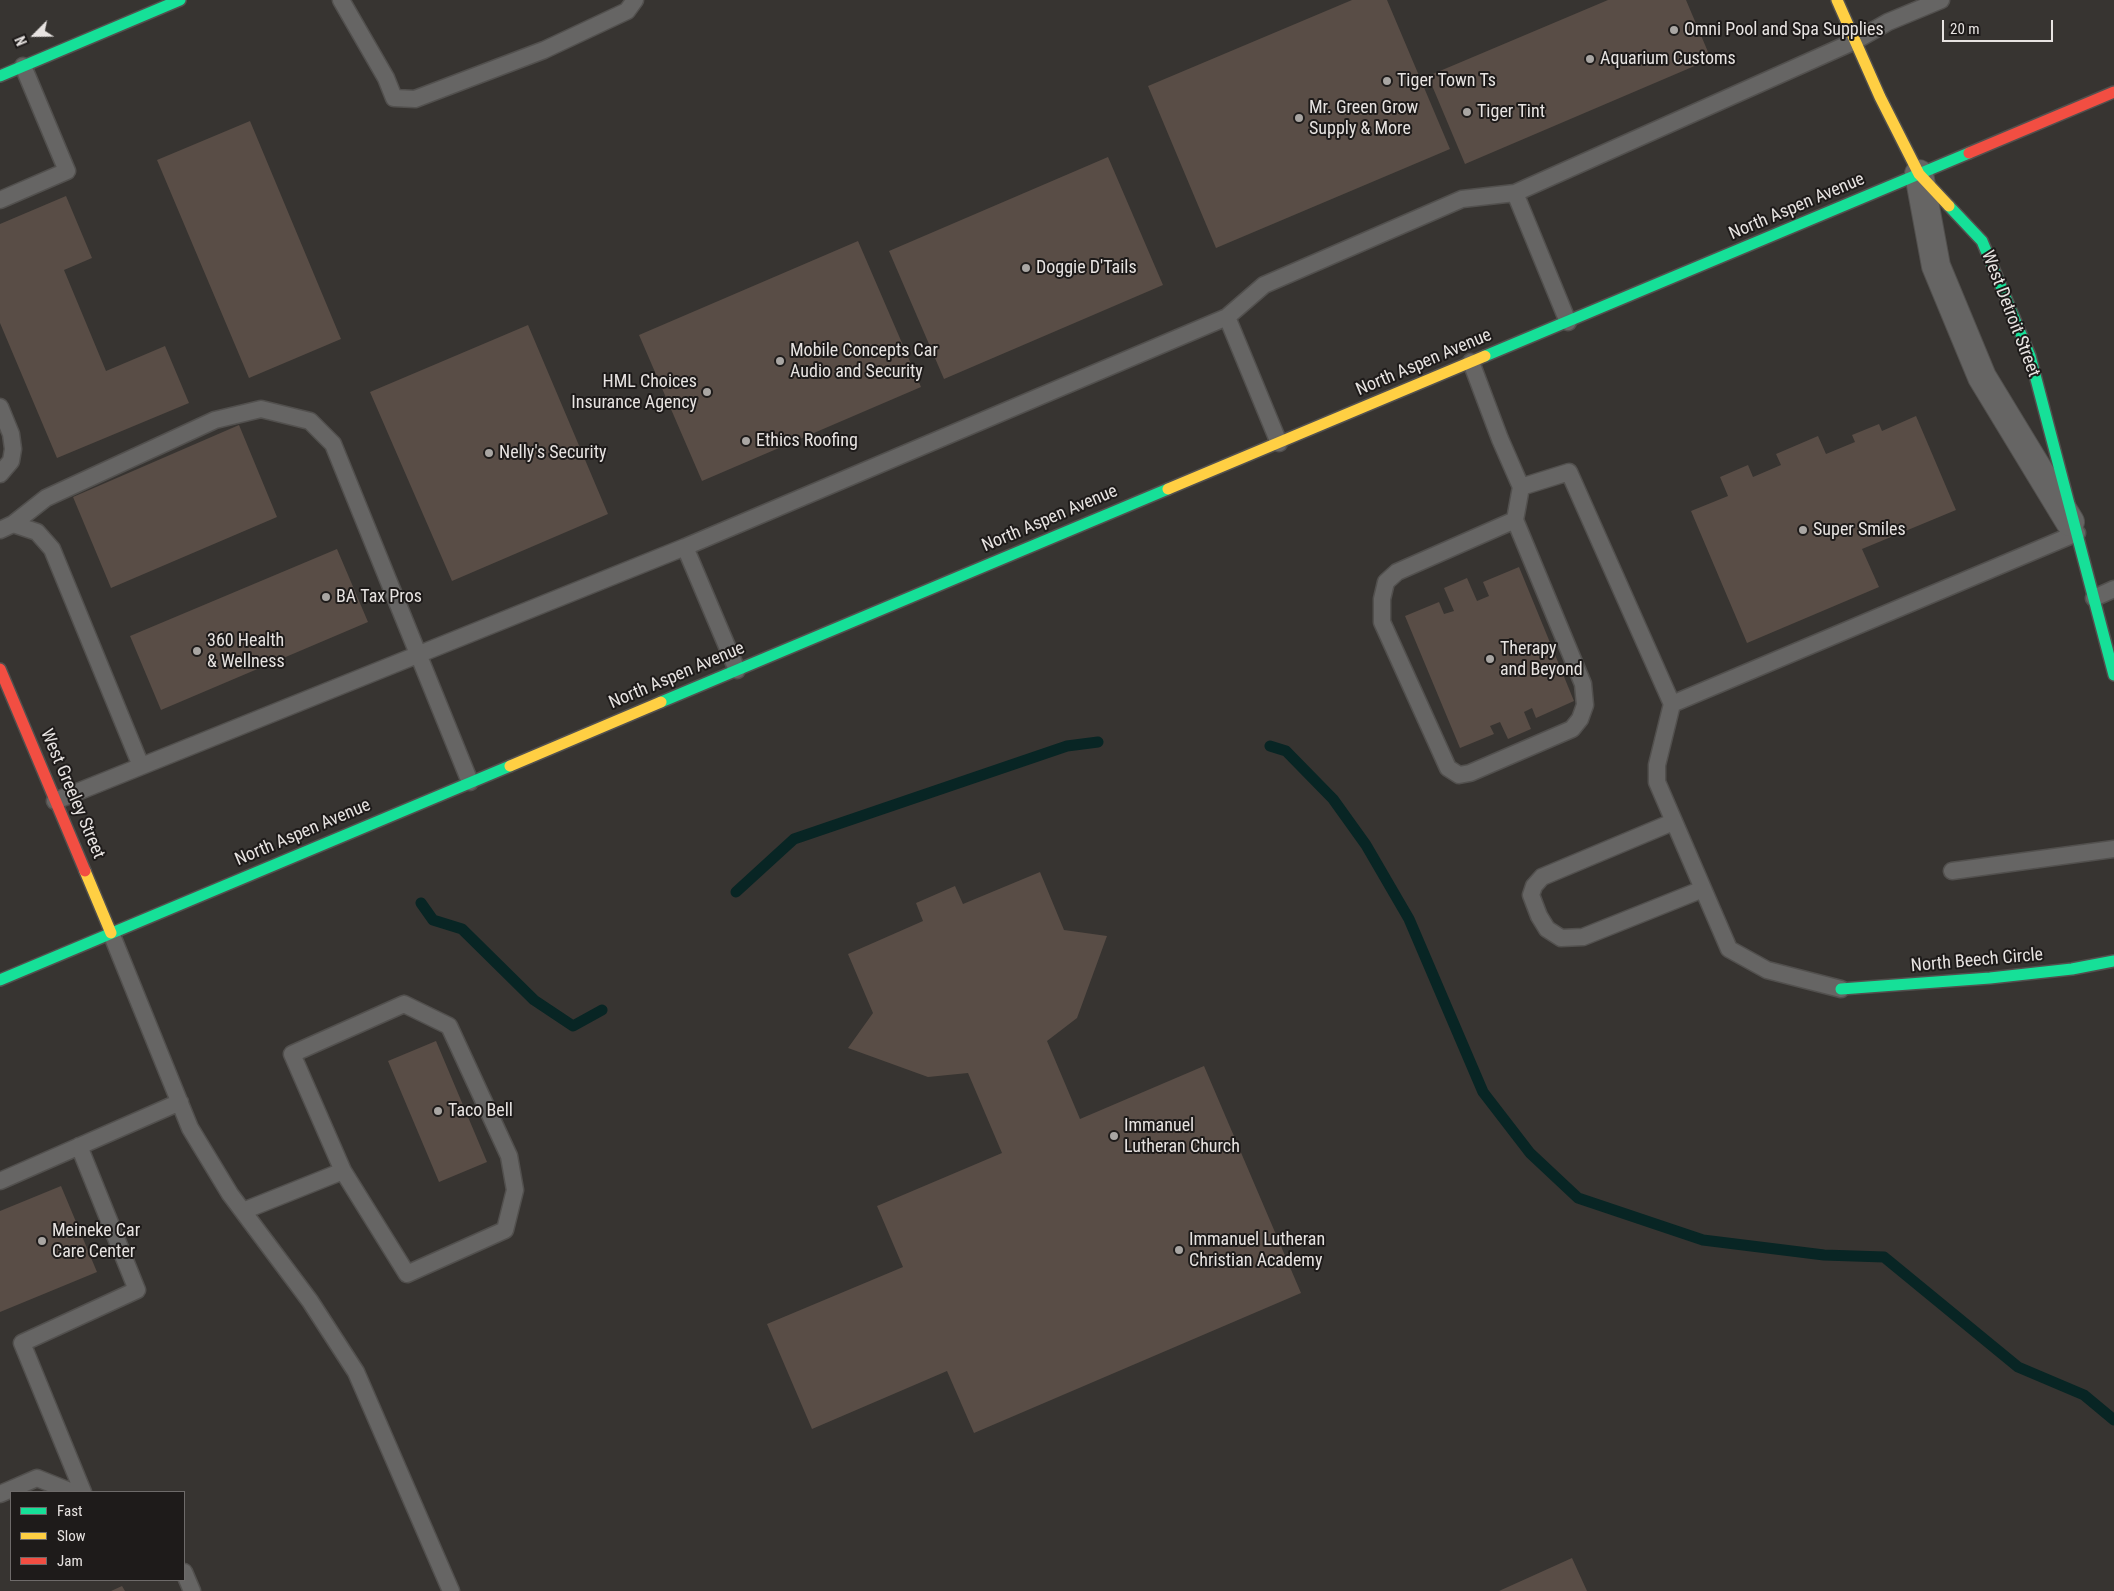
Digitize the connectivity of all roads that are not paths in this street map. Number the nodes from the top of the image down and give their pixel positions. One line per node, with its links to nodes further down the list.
1 (180, 0): 7 (main road)
2 (341, 0): 3 (lane)
3 (635, 0)
4 (1837, 0): 6 (main road, West Detroit Street)
5 (1939, 0): 6 (lane)
6 (1854, 41): 10 (main road, West Detroit Street); 11 (lane)
7 (23, 66): 8 (main road); 12 (lane)
8 (0, 76)
9 (2114, 92): 10 (main road, North Aspen Avenue)
10 (1919, 174): 14 (main road, North Aspen Avenue); 22 (street, West Detroit Street); 22 (main road, West Detroit Street)
11 (1515, 193): 13 (lane); 14 (lane)
12 (0, 200)
13 (1227, 317): 17 (lane); 23 (lane)
14 (1568, 322): 15 (main road, North Aspen Avenue)
15 (1471, 362): 17 (main road, North Aspen Avenue); 19 (lane)
16 (0, 407): 18 (lane)
17 (1279, 443): 28 (main road, North Aspen Avenue)
18 (0, 474)
19 (1521, 487): 20 (lane); 30 (lane)
20 (1515, 520): 20 (lane)
21 (7, 527): 26 (lane); 31 (lane)
22 (2077, 533): 25 (main road, West Detroit Street); 30 (lane)
23 (685, 548): 26 (lane); 28 (lane)
24 (2114, 589): 25 (lane)
25 (2094, 598): 29 (main road, West Detroit Street)
26 (419, 654): 31 (lane); 32 (lane)
27 (0, 669): 33 (main road, West Greeley Street)
28 (738, 670): 32 (main road, North Aspen Avenue)
29 (2114, 675)
30 (1672, 704): 34 (lane)
31 (141, 766): 33 (lane)
32 (470, 782): 38 (main road, North Aspen Avenue)
33 (55, 801): 38 (main road, West Greeley Street)
34 (1673, 822): 37 (lane); 37 (lane)
35 (2114, 849): 36 (lane)
36 (1952, 871)
37 (1703, 889): 41 (lane)
38 (111, 933): 40 (main road, North Aspen Avenue); 42 (lane)
39 (2113, 963): 41 (main road, North Beech Circle)
40 (0, 980)
41 (1841, 989)
42 (180, 1102): 43 (lane); 46 (lane)
43 (79, 1146): 45 (lane); 48 (lane)
44 (343, 1170): 44 (lane); 46 (lane)
45 (0, 1181)
46 (243, 1212): 52 (lane)
47 (70, 1491): 49 (lane)
48 (83, 1491)
49 (0, 1494)
50 (185, 1574): 51 (lane)
51 (192, 1591)
52 (451, 1591)

